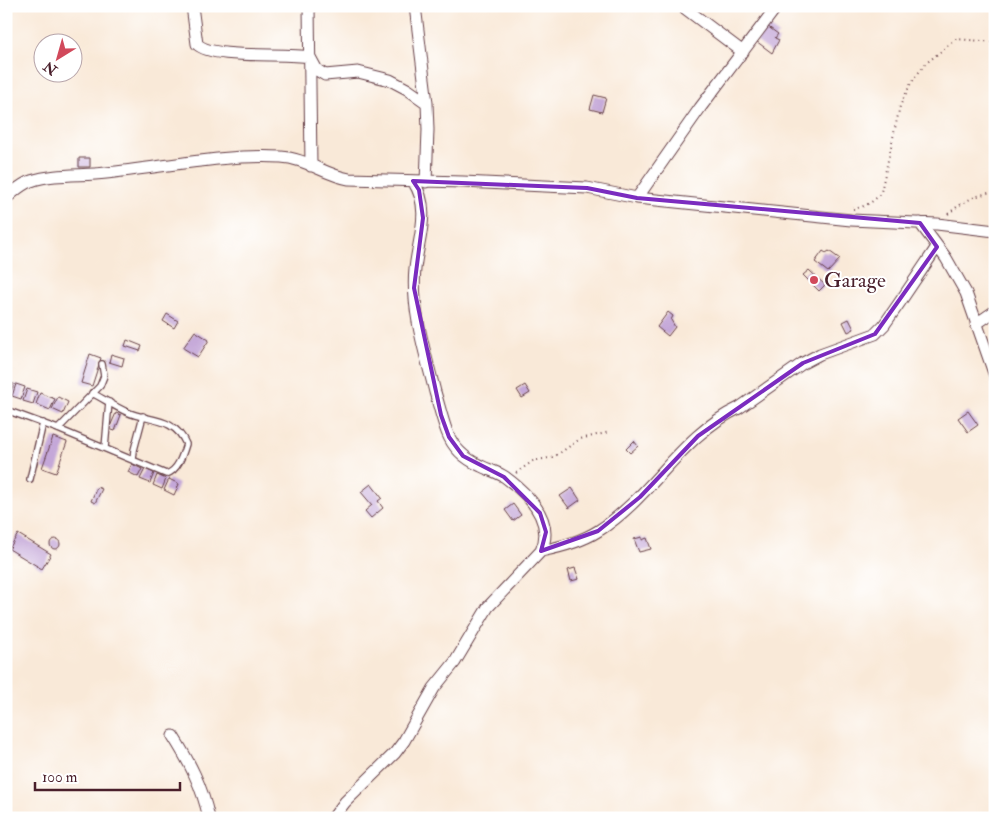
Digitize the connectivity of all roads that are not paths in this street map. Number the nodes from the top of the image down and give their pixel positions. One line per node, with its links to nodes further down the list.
1 (192, 6): 7 (street)
2 (309, 6): 7 (street)
3 (415, 6): 8 (street)
4 (682, 6): 6 (street)
5 (777, 6): 6 (street)
6 (743, 52): 13 (street)
7 (310, 57): 8 (street); 9 (street)
8 (427, 103): 11 (street)
9 (311, 166): 10 (street); 12 (street)
10 (413, 181): 11 (street); 30 (street)
11 (426, 182): 13 (street)
12 (6, 198)
13 (637, 198): 14 (street)
14 (920, 224): 15 (street); 16 (street)
15 (995, 231)
16 (937, 247): 18 (street); 30 (street)
17 (995, 311): 18 (street)
18 (976, 324): 20 (street)
19 (102, 364): 21 (lane)
20 (995, 376)
21 (92, 393): 22 (lane); 26 (lane)
22 (109, 402): 24 (lane); 27 (lane)
23 (6, 410): 25 (lane)
24 (143, 416): 28 (lane); 28 (lane)
25 (43, 424): 26 (lane); 29 (lane)
26 (58, 429): 27 (lane)
27 (105, 448): 28 (lane)
28 (133, 460)
29 (30, 479)
30 (541, 551): 33 (street)
31 (173, 736): 32 (street)
32 (209, 818)
33 (334, 818)

